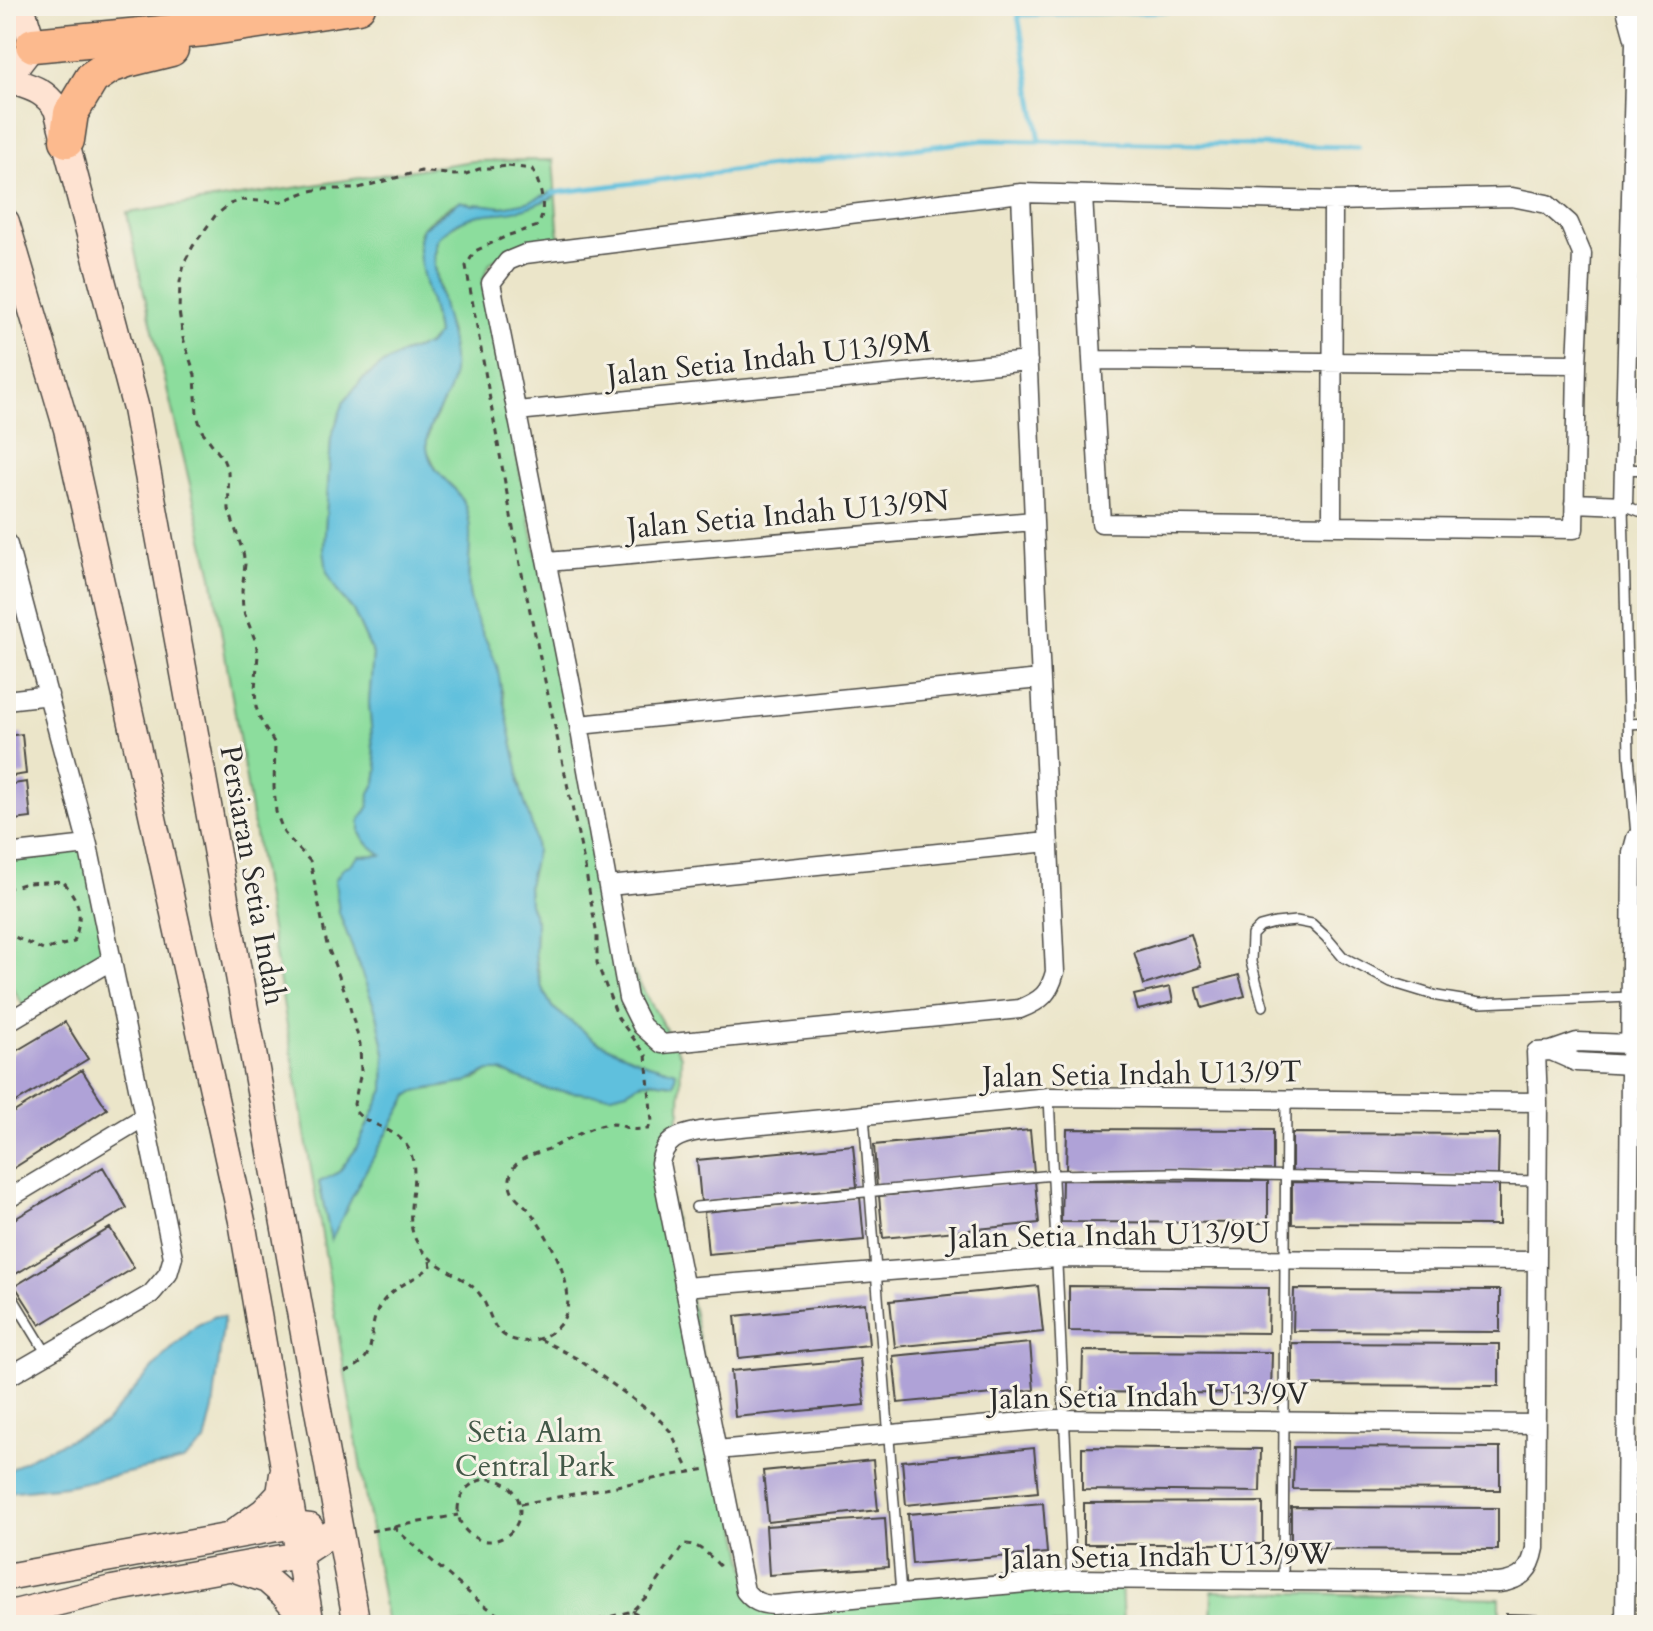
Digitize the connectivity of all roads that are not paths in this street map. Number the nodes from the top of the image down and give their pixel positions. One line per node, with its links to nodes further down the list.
1 (21, 6): 7 (street)
2 (358, 6): 5 (highway)
3 (1625, 6): 6 (street)
4 (1645, 6): 6 (street)
5 (205, 29): 7 (highway); 9 (highway)
6 (1635, 42): 14 (street)
7 (33, 45): 8 (street)
8 (6, 80): 9 (street, Persiaran Setia Indah)
9 (67, 140): 73 (street, Persiaran Setia Indah)
10 (1021, 193): 11 (street); 16 (street); 19 (street)
11 (1083, 195): 12 (street); 15 (street)
12 (1333, 201): 17 (street); 18 (street)
13 (6, 222): 71 (street)
14 (1638, 266): 20 (street)
15 (1093, 360): 17 (street); 26 (street)
16 (1028, 361): 19 (street, Jalan Setia Indah U13/9M); 25 (street)
17 (1332, 363): 18 (street); 26 (street)
18 (1577, 364): 22 (street)
19 (517, 411): 28 (street)
20 (1624, 469): 21 (lane); 23 (street)
21 (1647, 470)
22 (1574, 503): 23 (street); 26 (street)
23 (1623, 505): 24 (lane); 33 (lane)
24 (1647, 514)
25 (1034, 521): 28 (street, Jalan Setia Indah U13/9N); 29 (street)
26 (1332, 526)
27 (7, 544): 30 (street)
28 (547, 562): 34 (street)
29 (1040, 679): 34 (street); 36 (street)
30 (49, 695): 31 (street); 37 (street)
31 (6, 700)
32 (1647, 723): 33 (lane)
33 (1629, 724): 35 (lane)
34 (579, 725): 39 (street)
35 (1642, 832): 41 (street)
36 (1048, 842): 39 (street); 39 (street)
37 (88, 845): 38 (street); 40 (street)
38 (6, 854)
39 (609, 886)
40 (112, 960): 43 (street); 51 (street)
41 (1631, 997): 42 (lane); 44 (street)
42 (1263, 1006)
43 (6, 1023)
44 (1630, 1044): 45 (street); 46 (street)
45 (1551, 1051): 46 (street); 49 (street)
46 (1631, 1065): 85 (street)
47 (1049, 1097): 48 (street, Jalan Setia Indah U13/9T); 50 (street, Jalan Setia Indah U13/9T); 52 (lane)
48 (1286, 1099): 49 (street, Jalan Setia Indah U13/9T); 53 (lane)
49 (1538, 1102): 54 (street)
50 (864, 1115): 55 (lane); 63 (street, Jalan Setia Indah U13/9T)
51 (144, 1117): 56 (street); 64 (street)
52 (1054, 1175): 53 (lane); 55 (lane); 58 (lane)
53 (1286, 1175): 54 (lane); 59 (lane)
54 (1537, 1181): 60 (street)
55 (870, 1192): 57 (lane); 61 (lane)
56 (6, 1200)
57 (696, 1207)
58 (1057, 1258): 59 (street, Jalan Setia Indah U13/9U); 61 (street, Jalan Setia Indah U13/9U); 66 (lane)
59 (1285, 1259): 60 (street, Jalan Setia Indah U13/9U); 67 (lane)
60 (1537, 1261): 68 (street)
61 (876, 1272): 63 (street, Jalan Setia Indah U13/9U); 69 (lane)
62 (6, 1287): 64 (lane)
63 (684, 1287): 70 (street, Jalan Setia Indah U13/9T)
64 (47, 1354): 65 (street)
65 (6, 1378)
66 (1064, 1419): 67 (street, Jalan Setia Indah U13/9V); 69 (street, Jalan Setia Indah U13/9V); 78 (lane)
67 (1284, 1421): 68 (street, Jalan Setia Indah U13/9V); 79 (lane)
68 (1535, 1424): 79 (street, Jalan Setia Indah U13/9W)
69 (888, 1434): 70 (street, Jalan Setia Indah U13/9V); 81 (lane)
70 (718, 1458): 80 (street, Jalan Setia Indah U13/9T)
71 (284, 1471): 72 (street); 74 (street)
72 (293, 1525): 73 (street); 74 (street); 75 (street)
73 (338, 1529): 75 (street); 84 (street, Persiaran Setia Indah)
74 (223, 1539): 77 (street)
75 (299, 1555): 76 (street); 83 (street)
76 (230, 1568): 82 (street); 83 (street)
77 (6, 1577)
78 (1072, 1579): 79 (street, Jalan Setia Indah U13/9W); 81 (street, Jalan Setia Indah U13/9W)
79 (1283, 1581)
80 (739, 1585): 81 (street, Jalan Setia Indah U13/9W)
81 (901, 1594)
82 (6, 1615)
83 (311, 1625)
84 (357, 1625)
85 (1625, 1625)

